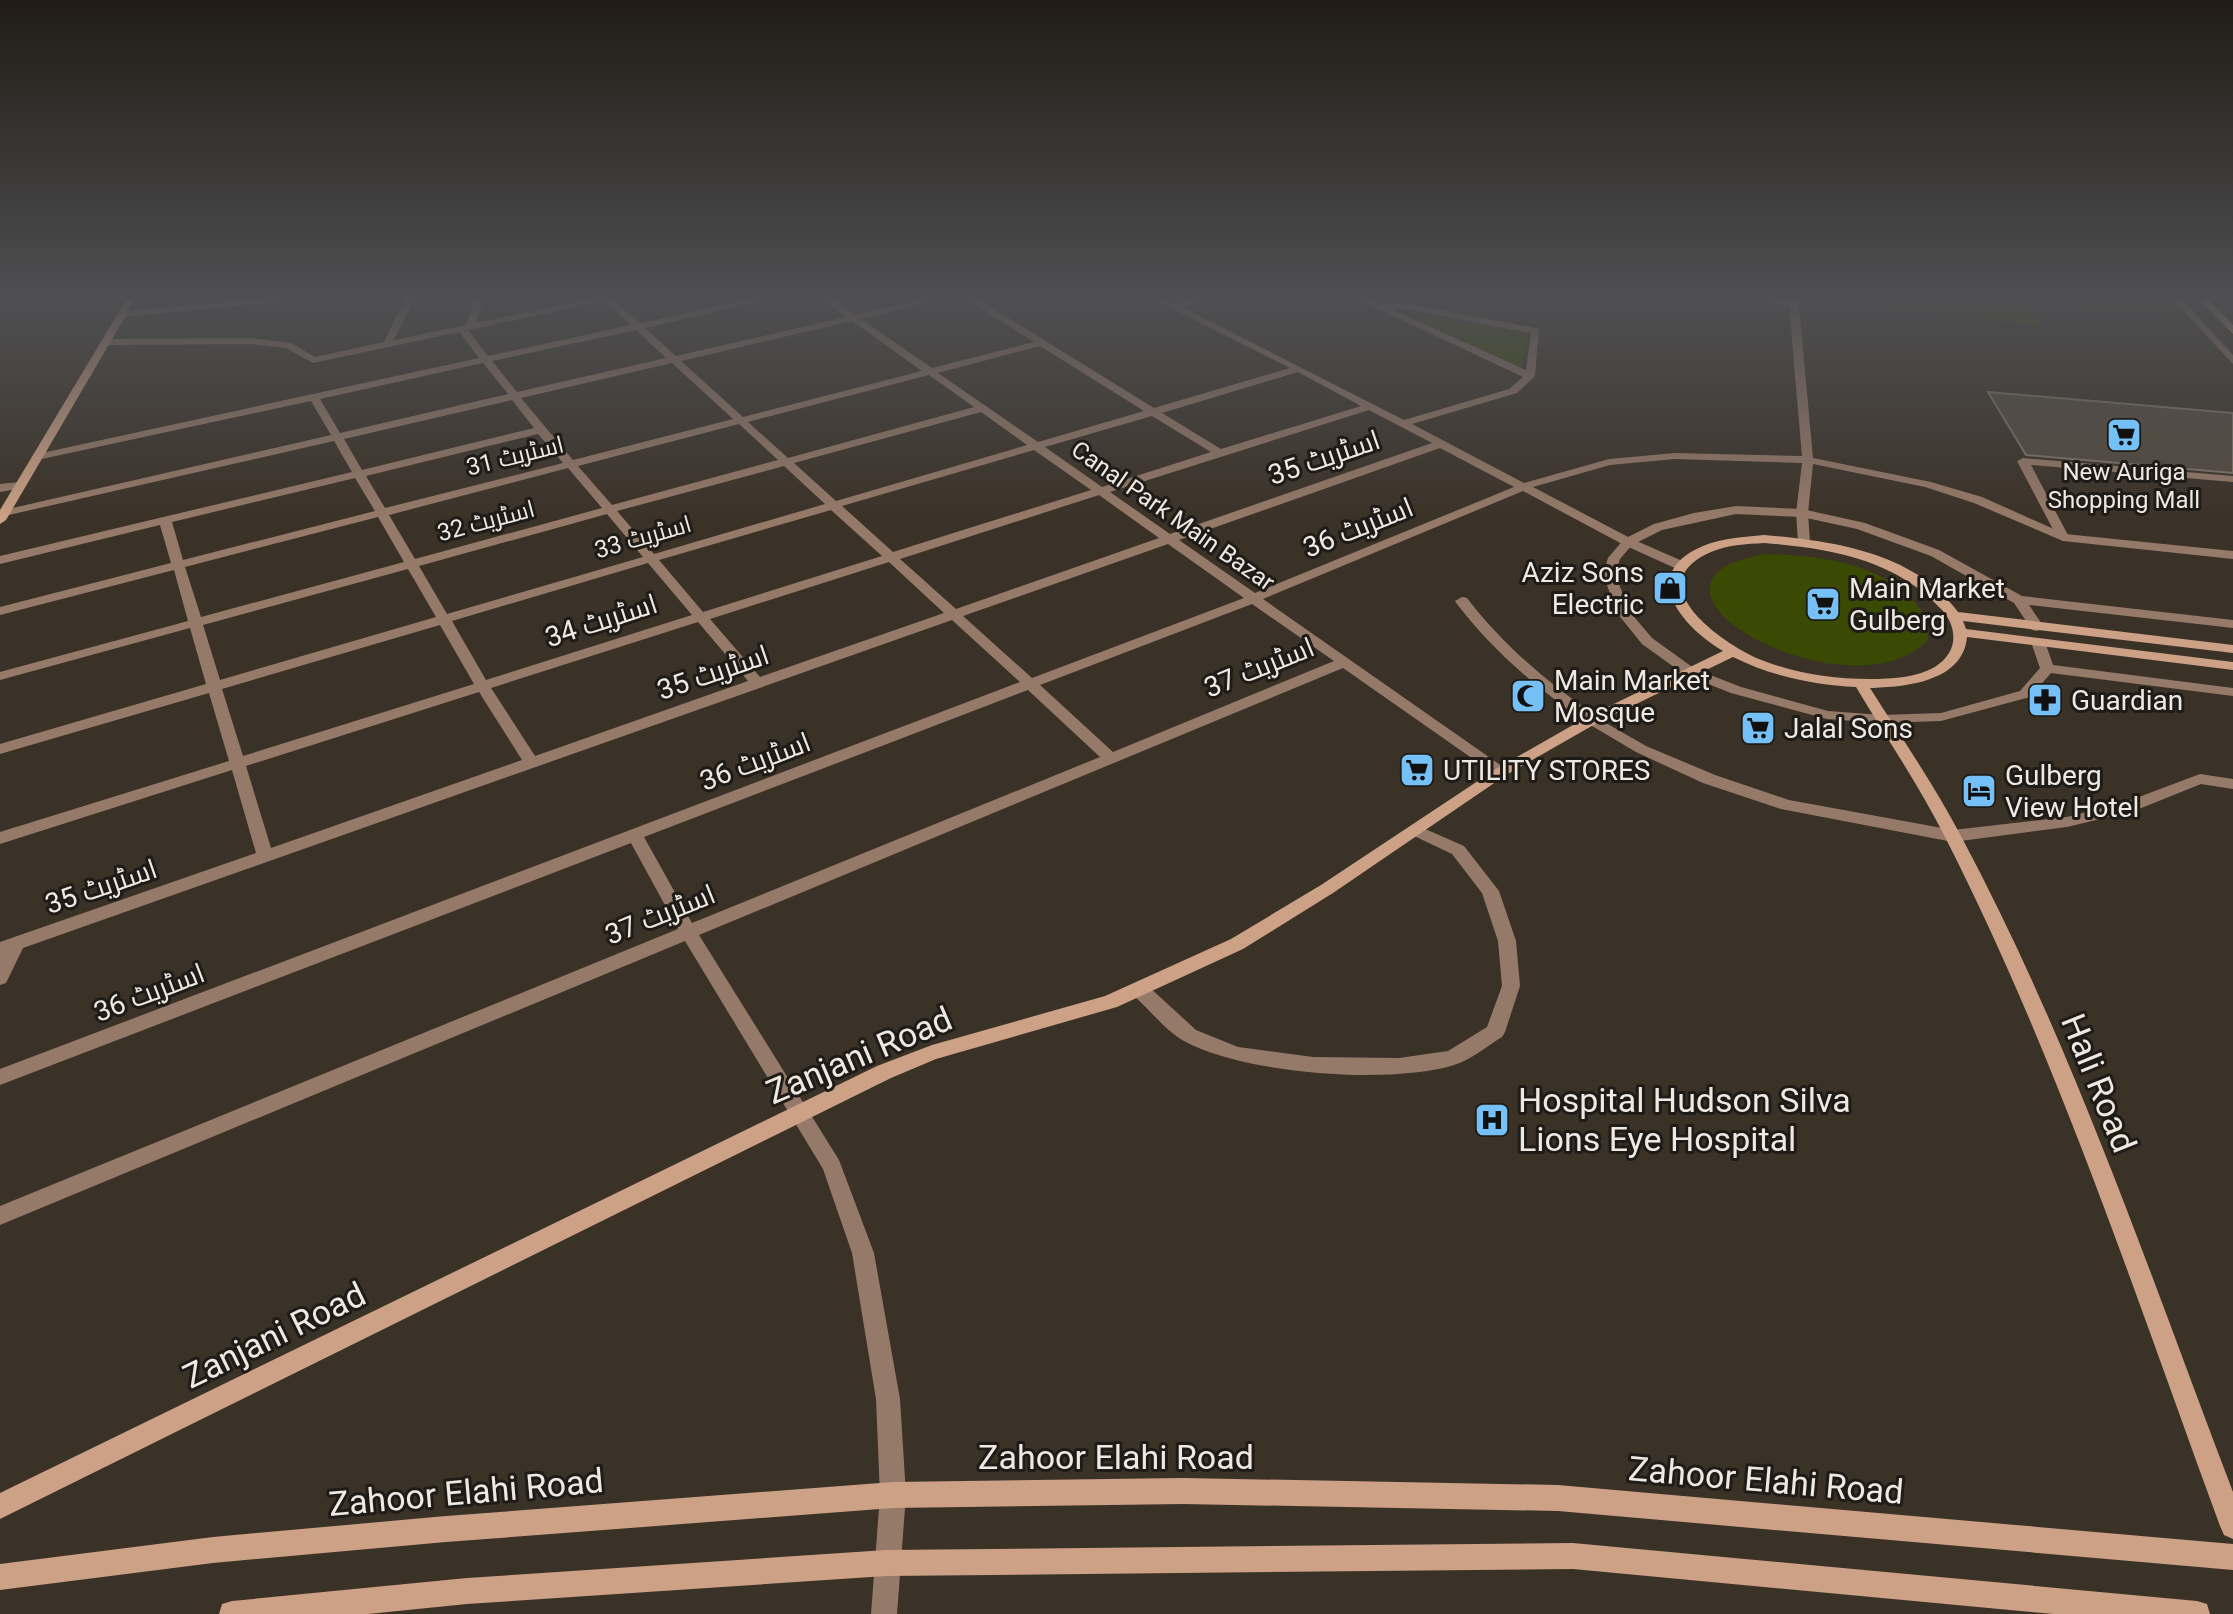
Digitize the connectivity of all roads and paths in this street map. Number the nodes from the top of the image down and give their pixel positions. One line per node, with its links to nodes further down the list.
1 (88, 370): 28 (street)
2 (438, 370): 17 (street)
3 (494, 370): 16 (street)
4 (624, 370): 16 (street)
5 (685, 370): 21 (street)
6 (930, 370): 14 (street, Canal Park Main Bazar)
7 (938, 370): 14 (street, اسٹریٹ 31)
8 (1087, 370): 20 (street)
9 (1294, 370): 20 (street, اسٹریٹ 33)
10 (1302, 370): 18 (street)
11 (1518, 370): 15 (street)
12 (1531, 370): 15 (street)
13 (1800, 370): 29 (street)
14 (932, 372): 19 (street, Canal Park Main Bazar); 21 (street, اسٹریٹ 31)
15 (1530, 376): 22 (street)
16 (514, 396): 23 (street); 24 (street)
17 (314, 397): 24 (street); 28 (street)
18 (1370, 406): 22 (street); 27 (street, اسٹریٹ 34)
19 (983, 408): 26 (street, Canal Park Main Bazar); 30 (street, اسٹریٹ 32)
20 (1154, 411): 26 (street, اسٹریٹ 33); 27 (street)
21 (741, 421): 30 (street); 31 (street, اسٹریٹ 31)
22 (1404, 423): 25 (street)
23 (541, 430): 31 (street); 32 (street)
24 (337, 437): 32 (street); 42 (street)
25 (1443, 443): 35 (street); 45 (street, اسٹریٹ 35)
26 (1035, 445): 37 (street, Canal Park Main Bazar); 38 (street, اسٹریٹ 33)
27 (1218, 452): 37 (street, اسٹریٹ 34)
28 (37, 457): 34 (street)
29 (1808, 460): 35 (street, اسٹریٹ 36); 41 (street); 44 (street, اسٹریٹ 36)
30 (786, 462): 38 (street); 39 (street, اسٹریٹ 32)
31 (570, 465): 39 (street); 40 (street, اسٹریٹ 31)
32 (359, 474): 40 (street); 43 (street)
33 (2233, 479): 44 (street)
34 (20, 486): 36 (street); 42 (street)
35 (1525, 486): 46 (street); 55 (street, اسٹریٹ 36)
36 (0, 488)
37 (1099, 490): 45 (street, Canal Park Main Bazar); 49 (street, اسٹریٹ 34)
38 (832, 504): 49 (street); 50 (street, اسٹریٹ 33)
39 (609, 510): 50 (street); 52 (street, اسٹریٹ 32)
40 (382, 513): 52 (street); 53 (street, اسٹریٹ 31)
41 (1802, 513): 46 (street); 47 (street); 56 (street)
42 (2, 517)
43 (165, 520): 51 (street); 53 (street)
44 (2063, 537): 48 (street, اسٹریٹ 36)
45 (1166, 539): 55 (street, Canal Park Main Bazar); 59 (street, اسٹریٹ 35)
46 (1628, 542): 54 (street); 72 (street)
47 (1804, 542): 54 (street); 61 (street)
48 (2233, 555)
49 (890, 556): 59 (street); 60 (street, اسٹریٹ 34)
50 (650, 558): 60 (street); 62 (street, اسٹریٹ 33)
51 (0, 560)
52 (411, 564): 62 (street); 63 (street, اسٹریٹ 32)
53 (178, 566): 58 (street, اسٹریٹ 31); 63 (street)
54 (1682, 566): 68 (street)
55 (1252, 599): 69 (street, Canal Park Main Bazar); 75 (street, اسٹریٹ 36)
56 (2019, 600): 64 (street); 66 (street)
57 (1462, 601): 81 (street)
58 (0, 611)
59 (953, 614): 74 (street, اسٹریٹ 35); 75 (street)
60 (700, 616): 74 (street); 77 (street, اسٹریٹ 34)
61 (1954, 616): 65 (street); 66 (street)
62 (444, 619): 77 (street); 78 (street, اسٹریٹ 33)
63 (196, 623): 73 (street, اسٹریٹ 32); 78 (street)
64 (2233, 624)
65 (1960, 632): 66 (street); 76 (street)
66 (2038, 634): 67 (street); 70 (street); 71 (street)
67 (2233, 649)
68 (1733, 651): 72 (street, Zanjani Road); 76 (street)
69 (1342, 663): 83 (street, اسٹریٹ 37); 86 (street, Canal Park Main Bazar)
70 (2233, 666)
71 (2047, 668): 79 (street); 80 (street)
72 (1690, 672): 80 (street); 81 (street, Zanjani Road)
73 (0, 676)
74 (758, 684): 85 (street, اسٹریٹ 35)
75 (1030, 684): 83 (street); 89 (street, اسٹریٹ 36)
76 (1861, 684): 80 (street, Hali Road)
77 (482, 685): 84 (street, اسٹریٹ 34); 85 (street)
78 (214, 686): 82 (street, اسٹریٹ 33); 84 (street)
79 (2233, 692)
80 (1882, 719): 90 (street, Hali Road)
81 (1592, 720): 86 (street, Zanjani Road); 90 (street)
82 (0, 749)
83 (1111, 758): 93 (street, اسٹریٹ 37)
84 (237, 763): 91 (street, اسٹریٹ 34); 92 (street)
85 (532, 763): 92 (street, اسٹریٹ 35)
86 (1501, 772): 88 (street, Zanjani Road)
87 (2233, 784): 90 (street)
88 (1416, 830): 96 (street, Zanjani Road); 96 (street)
89 (635, 835): 93 (street); 97 (street, اسٹریٹ 36)
90 (1953, 836): 102 (street, Hali Road)
91 (0, 838)
92 (265, 857): 94 (street, اسٹریٹ 35)
93 (689, 933): 98 (street); 99 (street, اسٹریٹ 37)
94 (8, 946): 95 (street)
95 (0, 978)
96 (1141, 991): 98 (street, Zanjani Road)
97 (0, 1077)
98 (798, 1114): 100 (street); 101 (street, Zanjani Road)
99 (0, 1216)
100 (893, 1495): 103 (street, Zahoor Elahi Road); 104 (street); 105 (street, Zahoor Elahi Road)
101 (0, 1506)
102 (2233, 1526)
103 (2233, 1557)
104 (886, 1563): 106 (street); 107 (street); 108 (street)
105 (0, 1577)
106 (232, 1614)
107 (884, 1614)
108 (2197, 1614)

